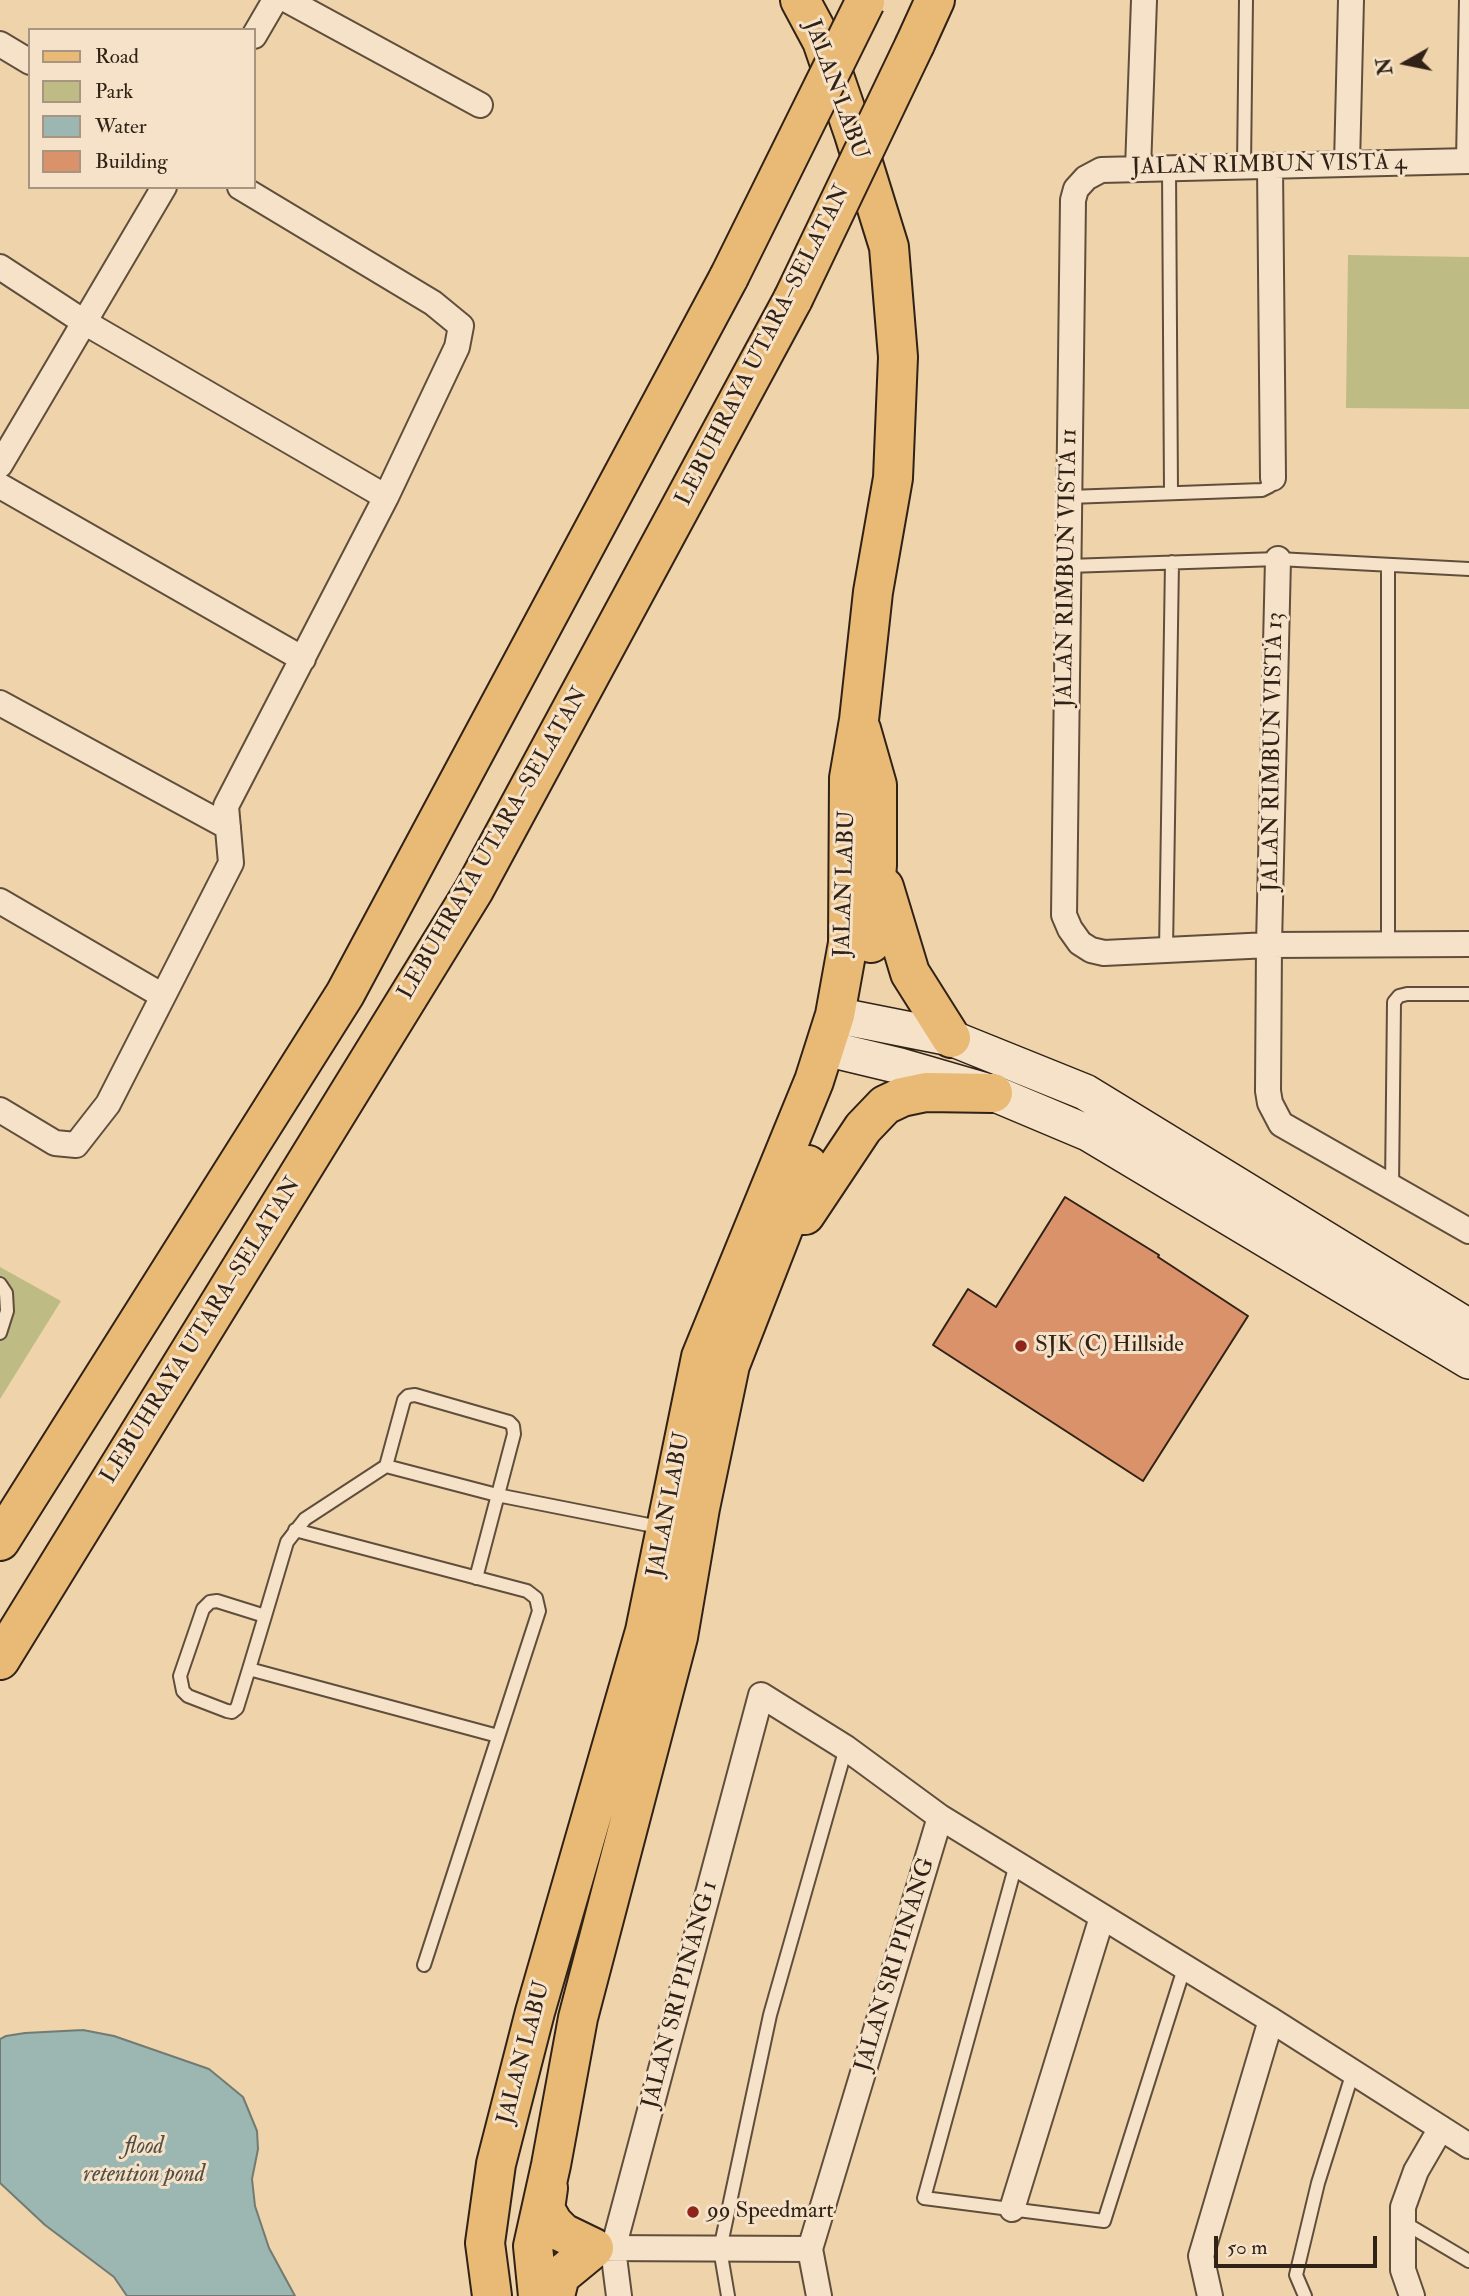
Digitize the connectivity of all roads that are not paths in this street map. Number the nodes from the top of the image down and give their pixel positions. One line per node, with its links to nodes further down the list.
1 (275, 0): 10 (street)
2 (288, 0): 13 (street)
3 (800, 0): 38 (main road, JALAN LABU)
4 (935, 0): 67 (main road, LEBUHRAYA UTARA–SELATAN, bridge)
5 (1144, 0): 19 (street)
6 (1245, 0): 16 (lane)
7 (1351, 0): 15 (street)
8 (1466, 0): 14 (lane)
9 (865, 1): 64 (main road, bridge)
10 (256, 33)
11 (0, 44): 12 (street)
12 (28, 61)
13 (480, 105)
14 (1466, 161): 15 (street, JALAN RIMBUN VISTA 4)
15 (1347, 164): 17 (street, JALAN RIMBUN VISTA 4)
16 (1244, 166): 17 (street, JALAN RIMBUN VISTA 4); 18 (street, JALAN RIMBUN VISTA 4)
17 (1270, 166): 26 (street)
18 (1169, 168): 19 (street, JALAN RIMBUN VISTA 4); 28 (lane)
19 (1138, 169): 22 (street, JALAN RIMBUN VISTA 4)
20 (163, 189): 24 (street)
21 (243, 189): 30 (street)
22 (1076, 189): 29 (street, JALAN RIMBUN VISTA 11)
23 (0, 267): 24 (street)
24 (84, 322): 25 (street); 30 (street)
25 (0, 465)
26 (1273, 478): 28 (lane)
27 (0, 486): 36 (street)
28 (1171, 493): 29 (lane)
29 (1069, 497): 34 (street, JALAN RIMBUN VISTA 11)
30 (386, 498): 36 (street)
31 (1278, 559): 32 (lane); 33 (lane); 44 (street, JALAN RIMBUN VISTA 13)
32 (1172, 562): 34 (lane); 45 (lane)
33 (1388, 565): 35 (lane); 42 (lane)
34 (1068, 566): 45 (street, JALAN RIMBUN VISTA 11)
35 (1469, 569)
36 (303, 659): 39 (street)
37 (0, 703): 39 (street)
38 (859, 720): 40 (main road, JALAN LABU); 48 (main road, JALAN LABU)
39 (228, 827): 47 (street)
40 (877, 865): 48 (main road, JALAN LABU); 49 (main road)
41 (0, 901): 47 (street)
42 (1388, 944): 43 (street); 44 (street)
43 (1469, 944)
44 (1269, 945): 45 (street); 52 (street, JALAN RIMBUN VISTA 13)
45 (1166, 950)
46 (1469, 994): 52 (lane)
47 (163, 996): 51 (street)
48 (842, 1034): 49 (street); 50 (street); 55 (main road, JALAN LABU); 62 (main road, JALAN LABU)
49 (951, 1038): 54 (street)
50 (993, 1093): 54 (street); 55 (main road)
51 (0, 1110)
52 (1392, 1187): 53 (street, JALAN RIMBUN VISTA 13)
53 (1469, 1231)
54 (1292, 1238): 57 (street); 59 (street)
55 (764, 1278): 80 (main road, JALAN LABU)
56 (0, 1284): 58 (lane)
57 (1469, 1327)
58 (0, 1333)
59 (1469, 1361)
60 (386, 1466): 61 (lane); 61 (lane); 63 (lane)
61 (497, 1495): 62 (lane); 65 (lane)
62 (665, 1528): 88 (main road, JALAN LABU)
63 (295, 1530): 65 (lane); 66 (lane)
64 (0, 1541)
65 (476, 1578): 69 (lane)
66 (265, 1616): 68 (lane); 68 (lane)
67 (0, 1660)
68 (249, 1668): 69 (lane)
69 (498, 1736): 74 (lane)
70 (846, 1748): 71 (street); 84 (street, JALAN SRI PINANG 1); 85 (lane)
71 (940, 1817): 72 (street); 86 (street, JALAN SRI PINANG)
72 (1017, 1864): 73 (street); 81 (lane)
73 (1102, 1917): 75 (street); 81 (street)
74 (424, 1965)
75 (1186, 1968): 76 (street); 81 (lane)
76 (1271, 2020): 77 (street); 95 (street)
77 (1353, 2072): 78 (street); 96 (lane)
78 (1441, 2128): 79 (street); 82 (street)
79 (1469, 2146)
80 (551, 2165): 83 (main road, JALAN LABU); 84 (main road)
81 (1012, 2209)
82 (1403, 2222): 87 (lane); 97 (street)
83 (533, 2246): 84 (street); 89 (main road); 90 (main road, JALAN LABU)
84 (604, 2248): 85 (street); 91 (main road); 92 (street, JALAN SRI PINANG 1)
85 (720, 2249): 86 (street); 93 (lane)
86 (810, 2249): 94 (street, JALAN SRI PINANG)
87 (1469, 2261)
88 (492, 2296)
89 (498, 2296)
90 (538, 2296)
91 (555, 2296)
92 (619, 2296)
93 (728, 2296)
94 (819, 2296)
95 (1210, 2296)
96 (1306, 2296)
97 (1412, 2296)

